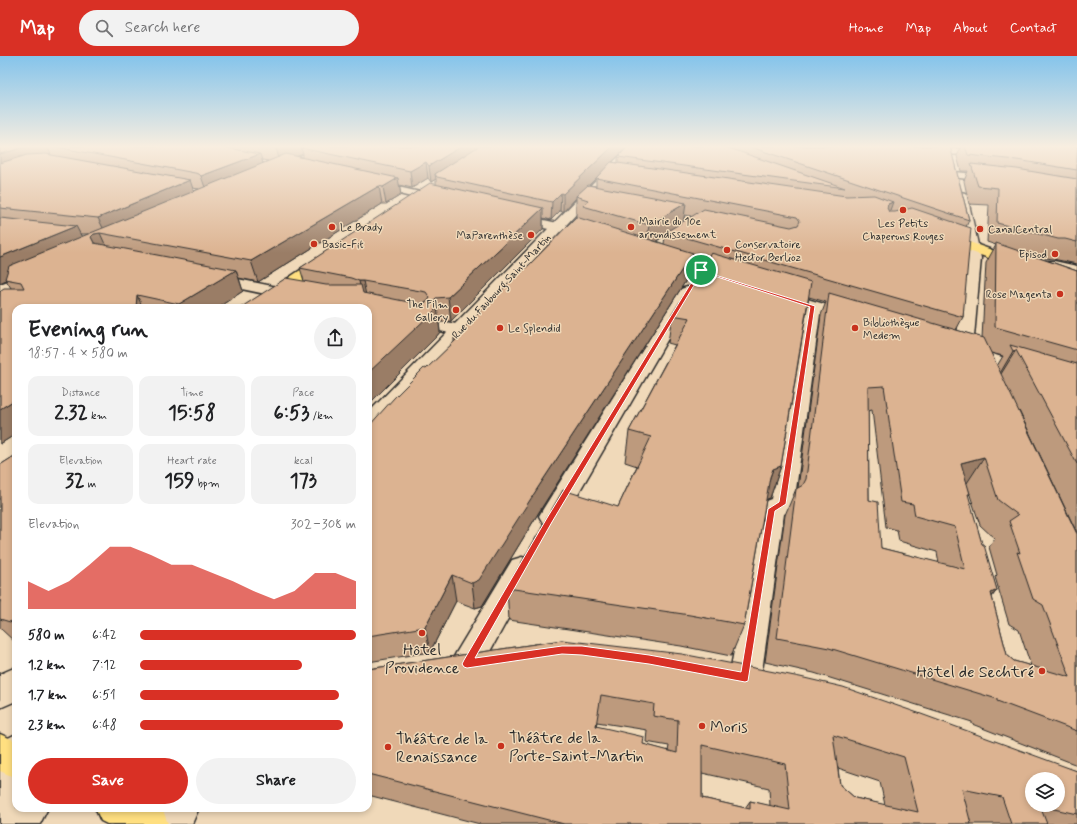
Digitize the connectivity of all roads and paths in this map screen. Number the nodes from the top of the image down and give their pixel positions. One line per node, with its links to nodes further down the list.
1 (361, 182): 5 (street)
2 (607, 182): 9 (street, Rue du Faubourg Saint-Martin)
3 (957, 182): 12 (street)
4 (436, 186): 5 (main road)
5 (421, 196): 6 (street); 7 (main road)
6 (456, 204)
7 (405, 206)
8 (500, 214): 9 (street)
9 (556, 227): 11 (street); 33 (street, Rue du Faubourg Saint-Martin)
10 (931, 232): 12 (main road)
11 (591, 236)
12 (973, 247): 15 (main road); 30 (street)
13 (341, 249): 22 (main road)
14 (654, 250): 17 (street)
15 (1029, 268): 18 (street); 21 (main road)
16 (48, 269): 24 (street)
17 (701, 270): 20 (street); 35 (street)
18 (1077, 270)
19 (202, 276): 22 (street)
20 (742, 283)
21 (1077, 285)
22 (278, 292): 25 (main road); 26 (street)
23 (770, 292): 27 (street)
24 (2, 299)
25 (260, 304)
26 (336, 304)
27 (813, 306): 28 (street); 37 (street)
28 (871, 324)
29 (947, 346): 30 (street)
30 (972, 354): 31 (street); 32 (street)
31 (989, 381)
32 (1077, 386)
33 (372, 421)
34 (499, 659): 35 (street)
35 (467, 664): 36 (street)
36 (437, 668)
37 (745, 678)
38 (12, 685): 39 (street)
39 (0, 692)
40 (11, 756): 44 (street)
41 (25, 812): 45 (street)
42 (122, 812): 46 (main road)
43 (178, 812): 47 (street)
44 (4, 824)
45 (14, 824)
46 (148, 824)
47 (170, 824)

